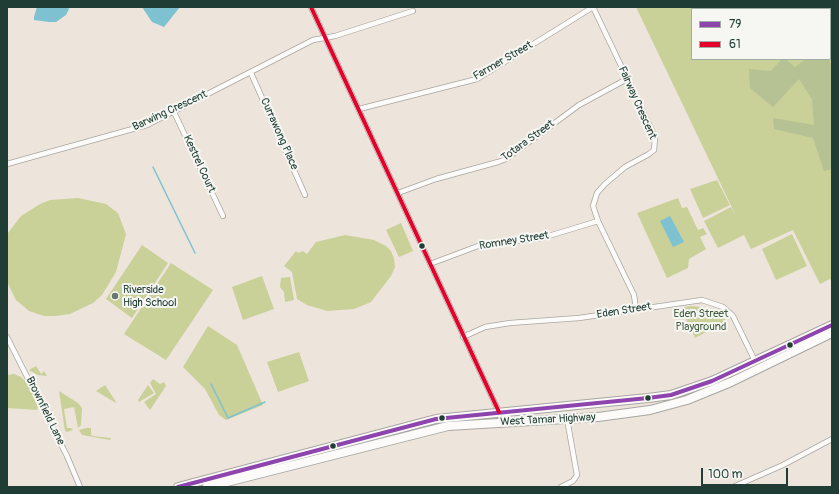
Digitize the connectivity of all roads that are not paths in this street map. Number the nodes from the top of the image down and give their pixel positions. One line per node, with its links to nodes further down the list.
1 (312, 7): 4 (street)
2 (593, 7): 6 (street, Fairway Crescent); 7 (street, Farmer Street)
3 (413, 11): 4 (street, Barwing Crescent)
4 (325, 37): 5 (street, Barwing Crescent); 7 (street)
5 (251, 73): 8 (street, Barwing Crescent); 11 (street, Currawong Place)
6 (627, 79): 10 (street, Totara Street); 13 (street, Fairway Crescent)
7 (360, 109): 10 (street)
8 (174, 112): 9 (street, Barwing Crescent); 12 (street, Kestrel Court)
9 (7, 164)
10 (398, 193): 14 (street)
11 (305, 195)
12 (223, 216)
13 (598, 221): 14 (street, Romney Street); 15 (street, Fairway Crescent)
14 (430, 264): 19 (street)
15 (636, 309): 19 (street, Eden Street); 20 (street, Eden Street)
16 (832, 325): 20 (highway, West Tamar Highway)
17 (832, 333): 23 (highway, West Tamar Highway)
18 (7, 337): 25 (street, Brownfield Lane)
19 (464, 337): 22 (street)
20 (756, 361): 21 (highway, West Tamar Highway)
21 (564, 406): 22 (highway, West Tamar Highway); 23 (highway)
22 (499, 412): 26 (highway, West Tamar Highway)
23 (567, 419): 27 (highway, West Tamar Highway); 28 (street)
24 (832, 439): 29 (street)
25 (80, 487)
26 (178, 487)
27 (207, 487)
28 (561, 487)
29 (733, 487)

